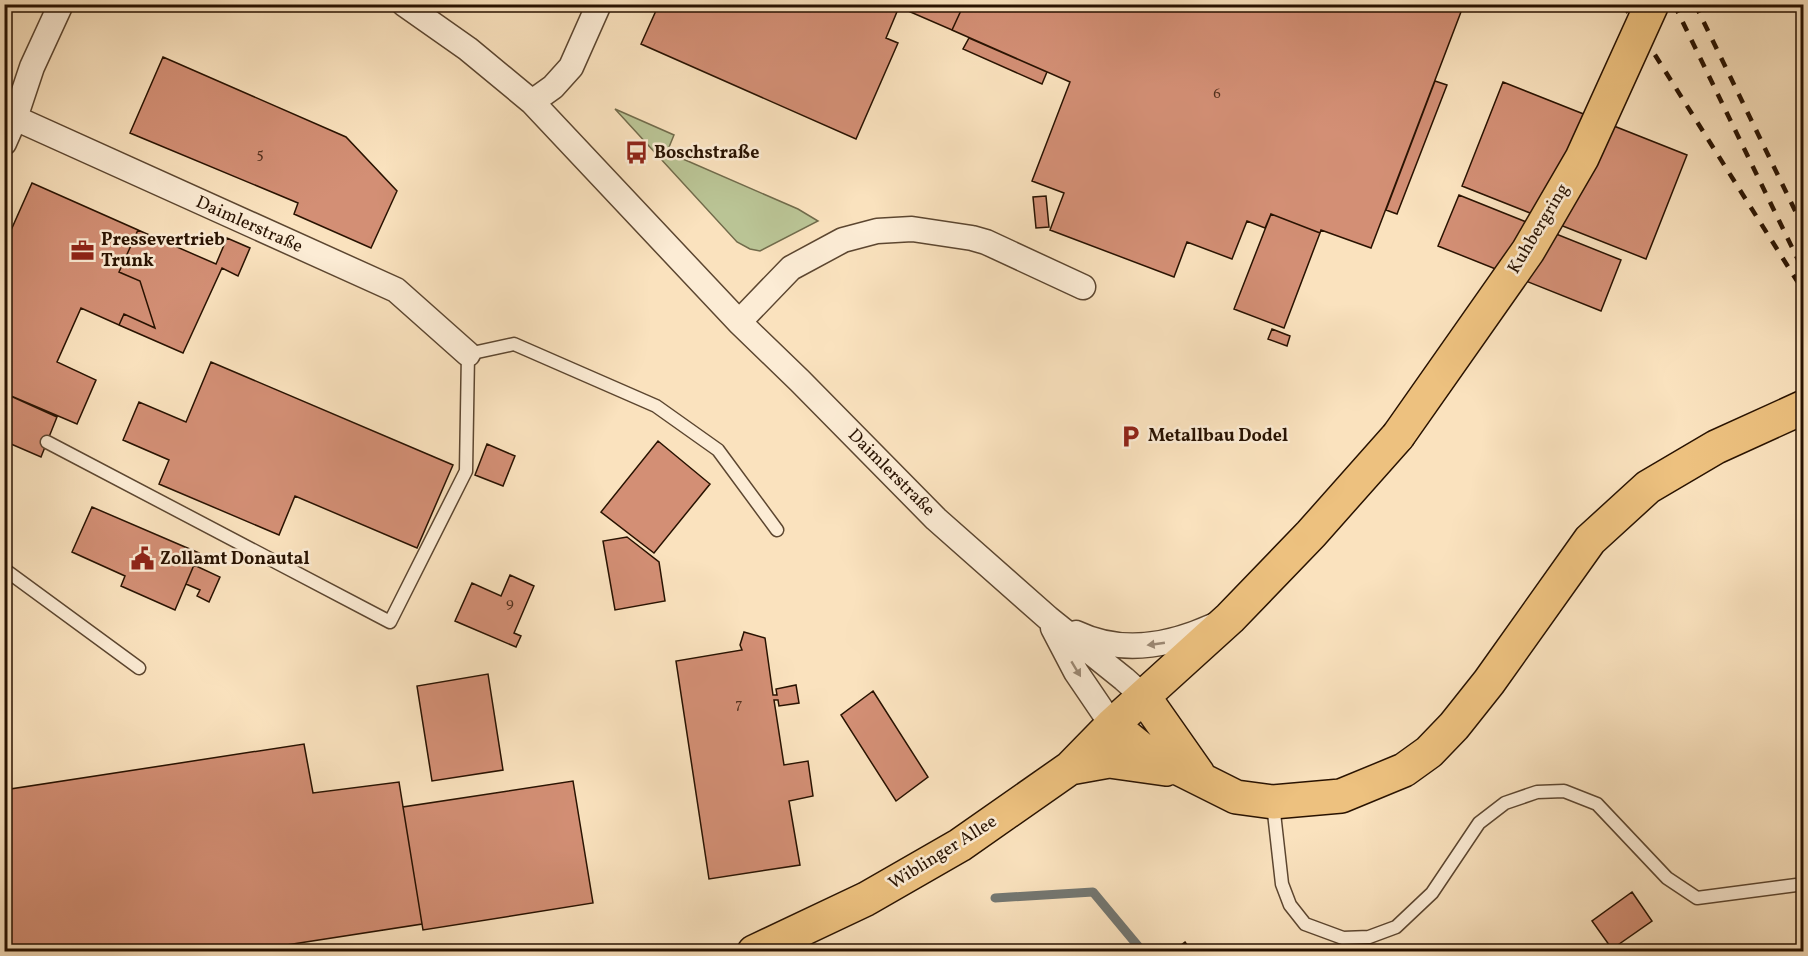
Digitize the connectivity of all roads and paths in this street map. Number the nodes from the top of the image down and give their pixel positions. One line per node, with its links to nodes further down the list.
1 (61, 4): 6 (street)
2 (404, 4): 5 (street, Daimlerstraße)
3 (599, 4): 5 (street)
4 (1653, 4): 16 (main road, Kuhbergring, bridge)
5 (532, 102): 9 (street, Daimlerstraße)
6 (15, 118): 7 (street); 10 (street, Daimlerstraße)
7 (4, 143)
8 (1083, 287): 9 (street)
9 (739, 322): 15 (street, Daimlerstraße)
10 (468, 354): 12 (lane); 13 (lane)
11 (1803, 407): 22 (main road)
12 (47, 442)
13 (777, 530)
14 (4, 568): 17 (lane)
15 (1048, 618): 16 (street, Daimlerstraße, one-way to 15); 18 (street, Daimlerstraße); 19 (street, Daimlerstraße, one-way to 19)
16 (1230, 618): 18 (main road, Wiblinger Allee)
17 (139, 668)
18 (1144, 697): 19 (main road, Wiblinger Allee); 21 (main road)
19 (1112, 725): 20 (main road, Wiblinger Allee); 21 (main road)
20 (1065, 772): 21 (main road); 24 (main road, Wiblinger Allee)
21 (1202, 779): 22 (main road)
22 (1273, 802): 23 (lane)
23 (1803, 884)
24 (761, 949): 25 (lane)
25 (816, 951)

